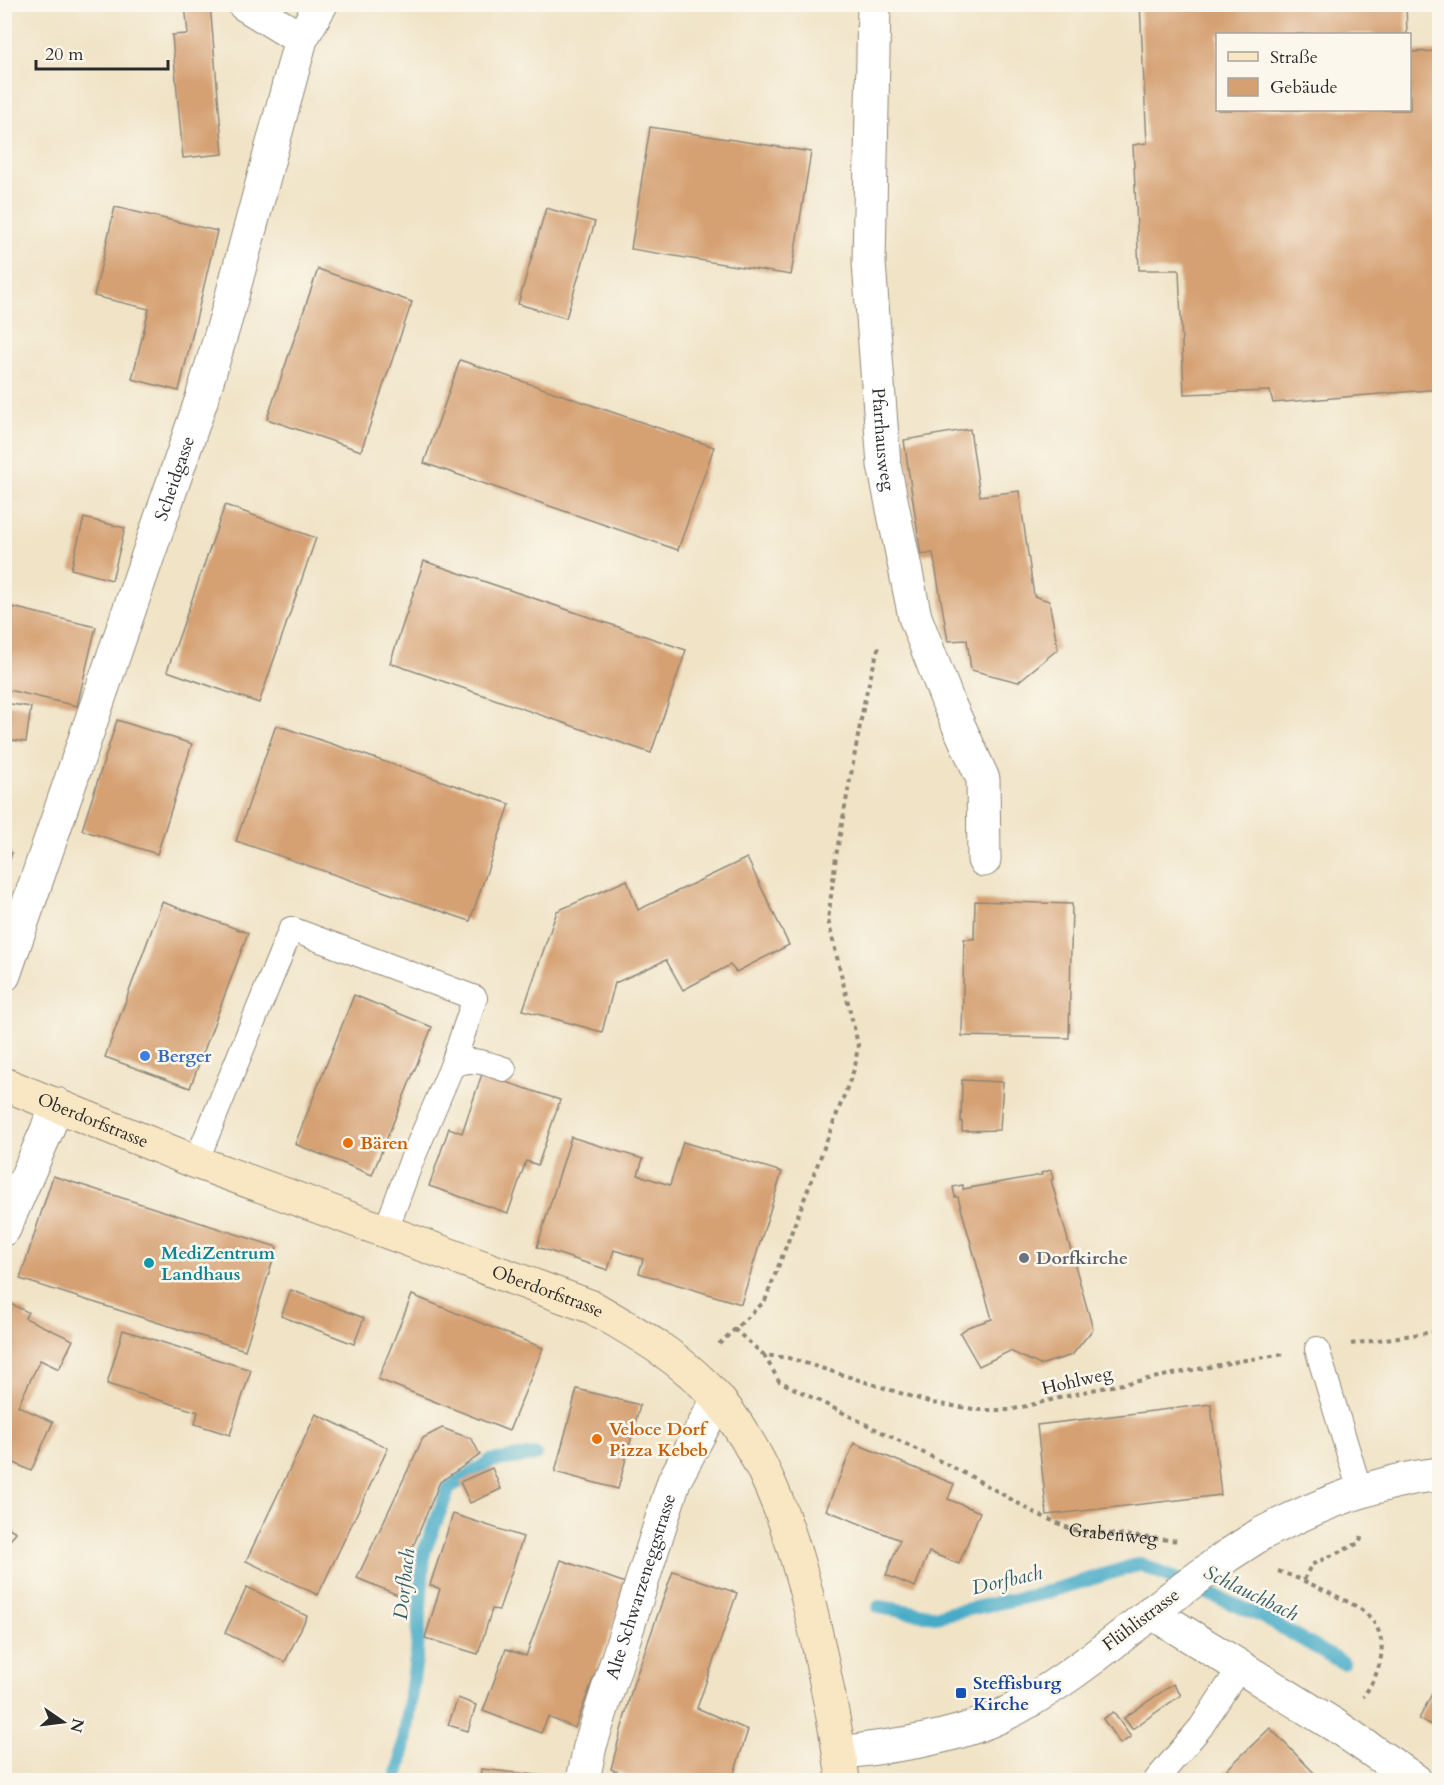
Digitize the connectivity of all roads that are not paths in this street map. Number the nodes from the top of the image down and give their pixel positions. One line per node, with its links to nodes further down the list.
1 (244, 4): 4 (street)
2 (321, 4): 4 (street, Scheidgasse)
3 (874, 4): 5 (street, Pfarrhausweg)
4 (301, 39): 6 (street, Scheidgasse)
5 (984, 860)
6 (4, 975)
7 (452, 1066): 8 (lane); 11 (lane); 13 (lane)
8 (504, 1069)
9 (4, 1084): 10 (main road, Oberdorfstrasse)
10 (56, 1104): 11 (main road, Oberdorfstrasse); 12 (street)
11 (196, 1162): 13 (main road, Oberdorfstrasse)
12 (4, 1229)
13 (386, 1230): 15 (main road, Oberdorfstrasse)
14 (1317, 1349): 17 (lane)
15 (718, 1399): 20 (main road, Oberdorfstrasse); 21 (street, Alte Schwarzeneggstrasse)
16 (1440, 1474): 17 (street, Flühlistrasse)
17 (1360, 1491): 18 (street, Flühlistrasse, bridge)
18 (1160, 1605): 19 (street); 20 (street, Flühlistrasse)
19 (1240, 1667): 22 (lane); 23 (street)
20 (841, 1767)
21 (583, 1780)
22 (1156, 1780)
23 (1415, 1780)

